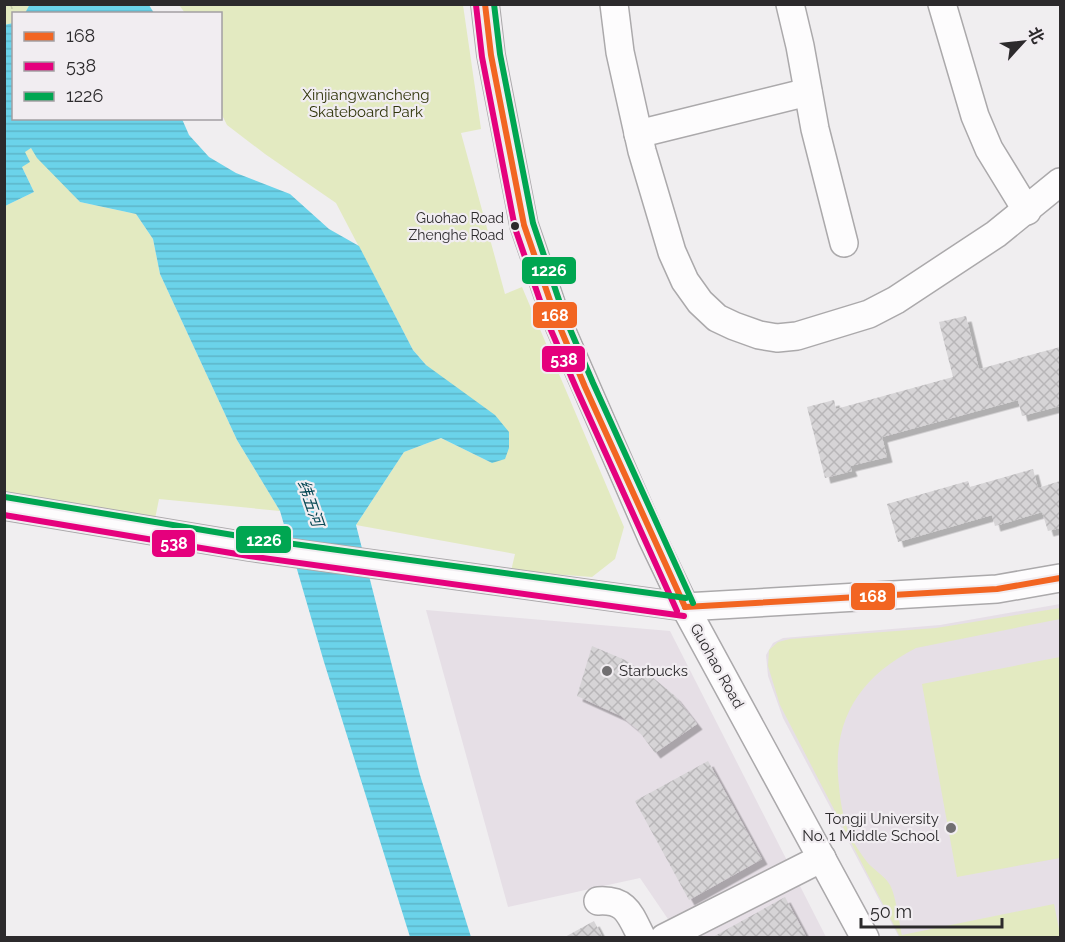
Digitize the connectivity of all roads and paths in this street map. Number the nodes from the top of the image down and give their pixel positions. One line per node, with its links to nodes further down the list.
1 (485, 4): 12 (street, Guohao Road)
2 (614, 4): 6 (street)
3 (790, 4): 5 (street)
4 (942, 4): 8 (street)
5 (808, 93): 6 (street); 9 (street)
6 (638, 134): 8 (street)
7 (1060, 182): 8 (street)
8 (1027, 211)
9 (844, 243)
10 (4, 506): 12 (street)
11 (1060, 578): 12 (street)
12 (686, 607): 13 (street, Guohao Road)
13 (822, 858): 16 (street); 17 (street, Guohao Road)
14 (598, 901): 15 (street)
15 (642, 938)
16 (664, 938)
17 (866, 938)

